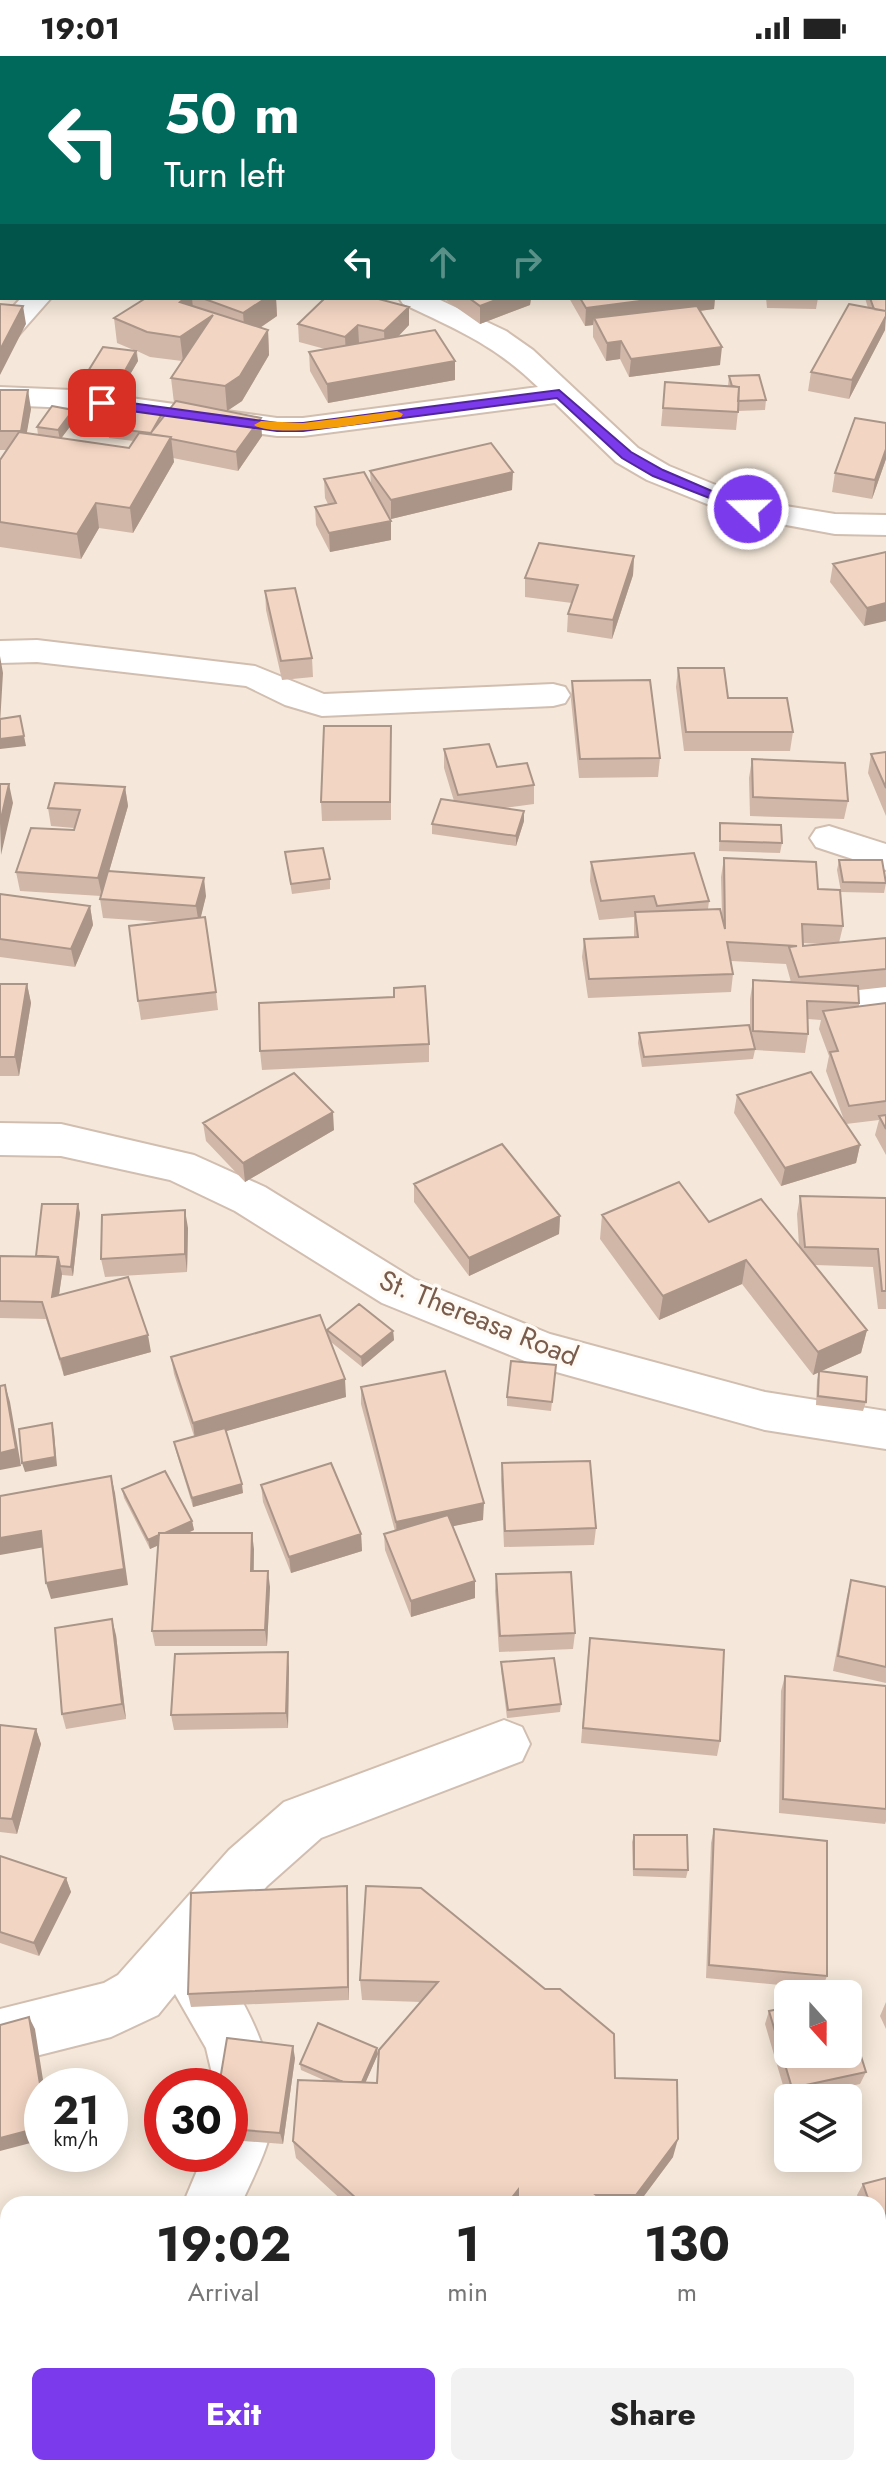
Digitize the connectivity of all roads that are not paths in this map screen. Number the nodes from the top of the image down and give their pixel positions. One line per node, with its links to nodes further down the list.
1 (35, 300): 3 (street)
2 (417, 300): 4 (street)
3 (4, 334)
4 (559, 393): 5 (street); 6 (street)
5 (0, 396)
6 (886, 525)
7 (0, 652): 8 (street)
8 (553, 695)
9 (829, 838): 10 (street)
10 (886, 857)
11 (886, 994): 12 (street)
12 (788, 995)
13 (0, 1139): 14 (street, St. Thereasa Road)
14 (886, 1430)
15 (504, 1744): 16 (street)
16 (178, 1947): 17 (street); 18 (street)
17 (0, 2037)
18 (215, 2196)

